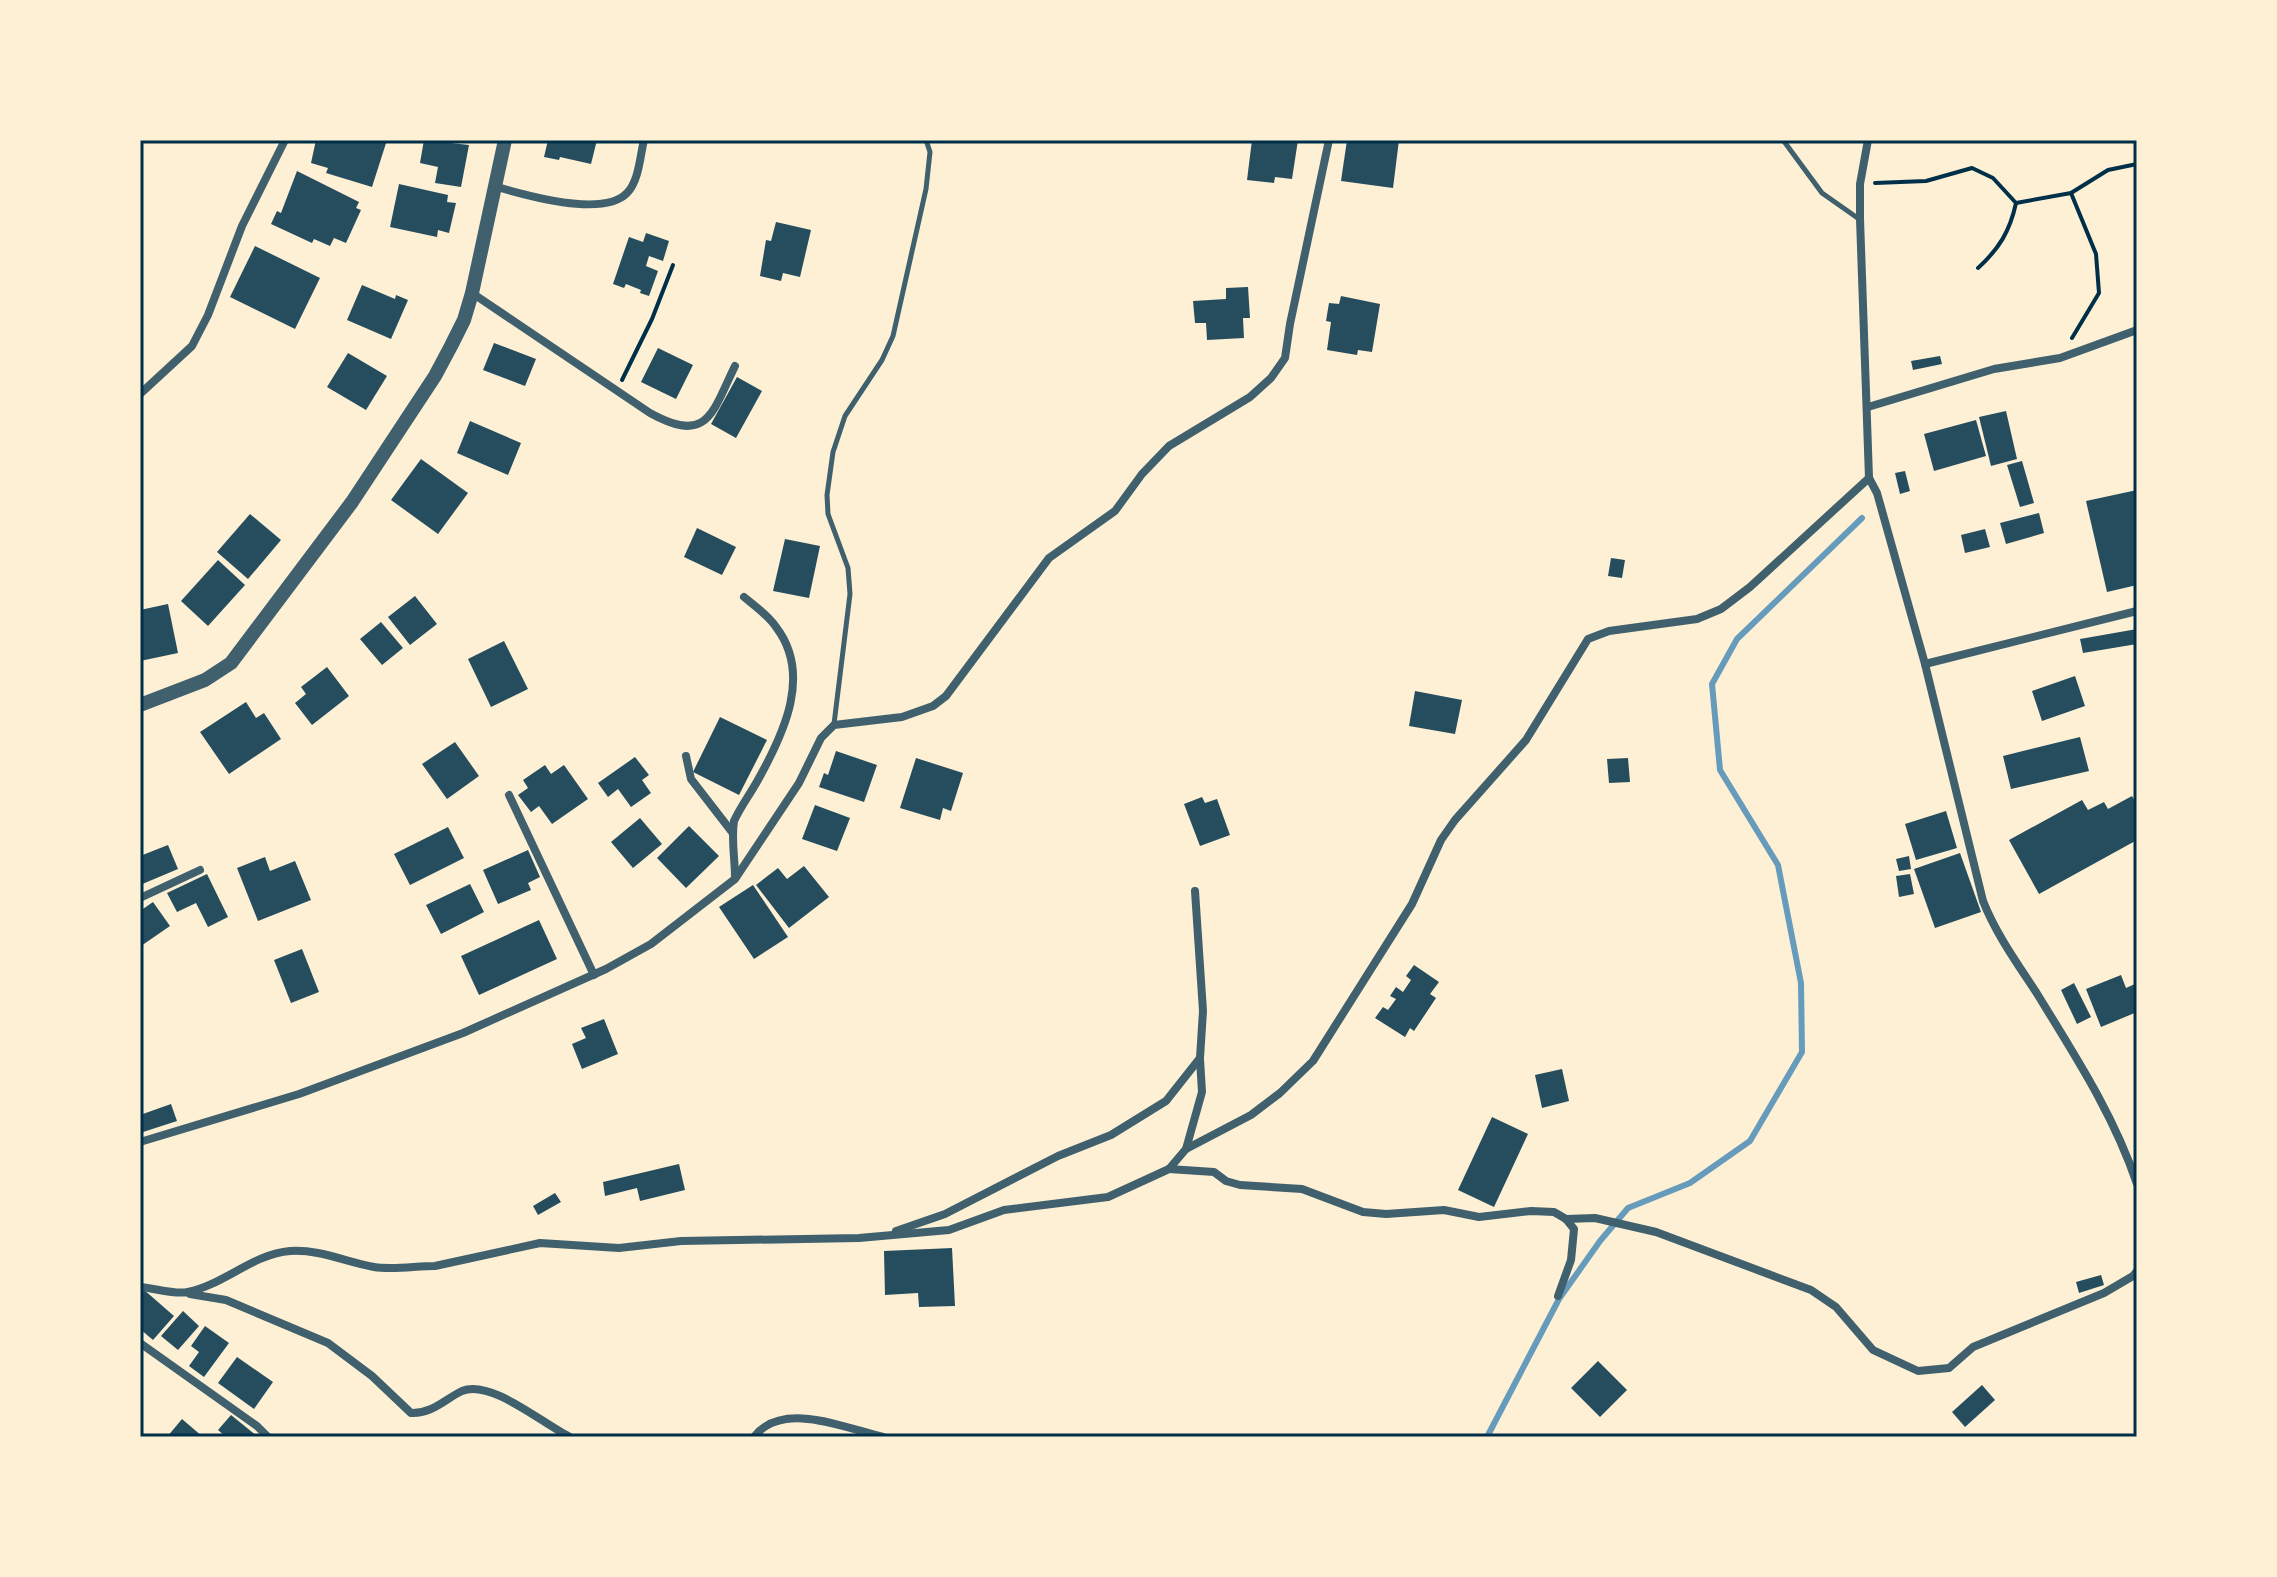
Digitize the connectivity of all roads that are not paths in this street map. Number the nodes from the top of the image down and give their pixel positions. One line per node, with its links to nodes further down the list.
1 (285, 140): 13 (street)
2 (505, 140): 8 (street)
3 (644, 140): 8 (street)
4 (926, 140): 20 (lane)
5 (1329, 140): 20 (street)
6 (1783, 140): 9 (lane)
7 (1868, 140): 9 (street)
8 (494, 186): 10 (street)
9 (1860, 219): 14 (street)
10 (472, 293): 12 (street); 19 (street)
11 (2137, 330): 14 (street)
12 (735, 366)
13 (140, 394)
14 (1868, 407): 15 (street)
15 (1869, 478): 18 (street); 31 (street)
16 (744, 597): 23 (street)
17 (2137, 611): 18 (street)
18 (1925, 664): 33 (street)
19 (140, 705)
20 (834, 725): 25 (street)
21 (686, 756): 23 (street)
22 (509, 795): 28 (street)
23 (732, 832): 25 (street)
24 (200, 870): 27 (street)
25 (735, 879): 28 (street)
26 (1195, 891): 29 (street)
27 (140, 898)
28 (594, 975): 30 (street)
29 (1200, 1058): 31 (street); 35 (street)
30 (140, 1142)
31 (1186, 1149): 32 (street)
32 (1169, 1169): 34 (street); 35 (street)
33 (2137, 1184)
34 (1566, 1219): 36 (street); 39 (street)
35 (884, 1235): 38 (street)
36 (2137, 1271)
37 (140, 1287): 38 (street)
38 (185, 1293): 42 (street)
39 (1558, 1296)
40 (140, 1343): 41 (street)
41 (268, 1437)
42 (570, 1437)
43 (754, 1437): 44 (street)
44 (883, 1437)

